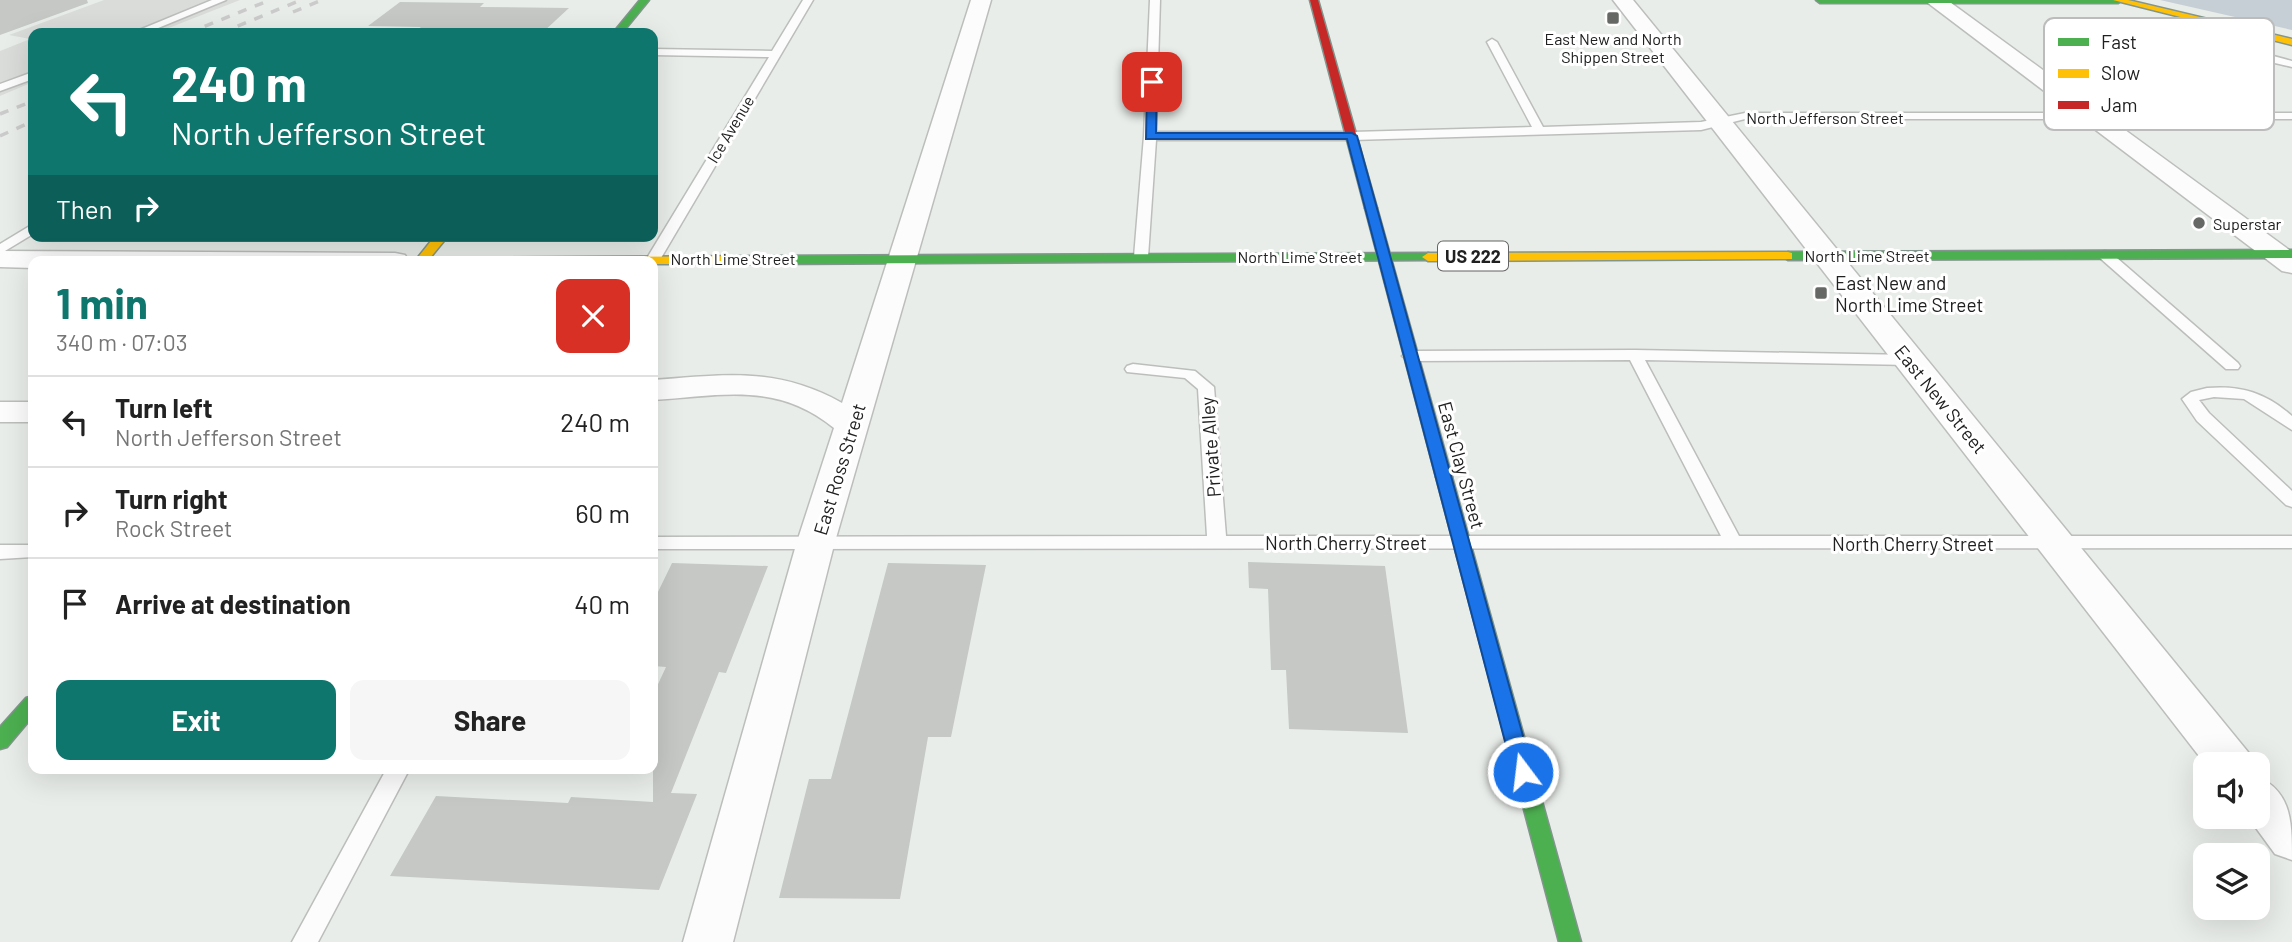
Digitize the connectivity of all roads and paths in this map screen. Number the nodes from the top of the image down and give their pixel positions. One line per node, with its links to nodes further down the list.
1 (221, 0): 12 (lane)
2 (645, 0): 13 (main road)
3 (808, 0): 18 (lane, Ice Avenue)
4 (981, 0): 40 (street, East Ross Street)
5 (1155, 0): 30 (lane)
6 (1314, 0): 31 (main road, East Clay Street)
7 (1623, 0): 27 (street, East New Street)
8 (1820, 0): 9 (main road)
9 (1934, 0): 10 (main road); 22 (street)
10 (2118, 0): 11 (main road)
11 (2194, 18)
12 (150, 28)
13 (621, 28)
14 (2274, 38): 15 (main road)
15 (2292, 42)
16 (1492, 43): 28 (lane)
17 (658, 52): 18 (lane)
18 (774, 54): 38 (lane, Ice Avenue)
19 (2274, 59): 20 (lane)
20 (2292, 64)
21 (28, 77): 23 (lane)
22 (2044, 82)
23 (0, 88)
24 (2044, 116): 27 (lane, North Jefferson Street)
25 (2274, 116): 26 (lane, North Jefferson Street)
26 (2292, 116)
27 (1720, 122): 28 (lane, North Jefferson Street); 36 (street, East New Street)
28 (1539, 130): 31 (lane, North Jefferson Street)
29 (2109, 130): 45 (street)
30 (1150, 136): 31 (lane, North Jefferson Street); 41 (lane)
31 (1352, 136): 39 (main road, East Clay Street)
32 (28, 231): 34 (lane)
33 (437, 242): 37 (main road)
34 (0, 250)
35 (2105, 254): 36 (main road, North Lime Street / US 222); 45 (main road, North Lime Street / US 222); 49 (lane)
36 (1826, 255): 39 (main road, North Lime Street / US 222); 48 (street, East New Street)
37 (425, 256)
38 (655, 256)
39 (1383, 256): 41 (main road, North Lime Street / US 222); 47 (main road, East Clay Street)
40 (904, 257): 41 (main road, North Lime Street / US 222); 44 (main road, North Lime Street / US 222); 55 (street, East Ross Street)
41 (1141, 257)
42 (0, 258): 43 (street)
43 (28, 258)
44 (658, 258)
45 (2287, 258)
46 (1634, 355): 47 (lane); 48 (lane); 59 (lane)
47 (1410, 356): 58 (main road, East Clay Street)
48 (1910, 360): 62 (street, East New Street)
49 (2232, 366)
50 (1133, 369): 57 (lane, Private Alley)
51 (658, 390): 55 (street)
52 (0, 412): 53 (street)
53 (28, 412)
54 (2292, 425): 56 (lane)
55 (852, 426): 63 (street, East Ross Street)
56 (2292, 501)
57 (1217, 542): 58 (lane, North Cherry Street); 63 (lane, North Cherry Street)
58 (1461, 542): 59 (lane, North Cherry Street); 74 (main road, East Clay Street)
59 (1733, 542): 62 (lane, North Cherry Street)
60 (2292, 542): 62 (lane, North Cherry Street)
61 (658, 543): 63 (lane, North Cherry Street)
62 (2055, 543): 68 (street, East New Street)
63 (816, 545): 73 (street, East Ross Street)
64 (28, 551): 65 (lane)
65 (0, 552)
66 (28, 709): 67 (main road)
67 (0, 741)
68 (2222, 752)
69 (396, 774): 72 (lane)
70 (2270, 812): 71 (street)
71 (2292, 840)
72 (305, 942)
73 (708, 942)
74 (1570, 942)

